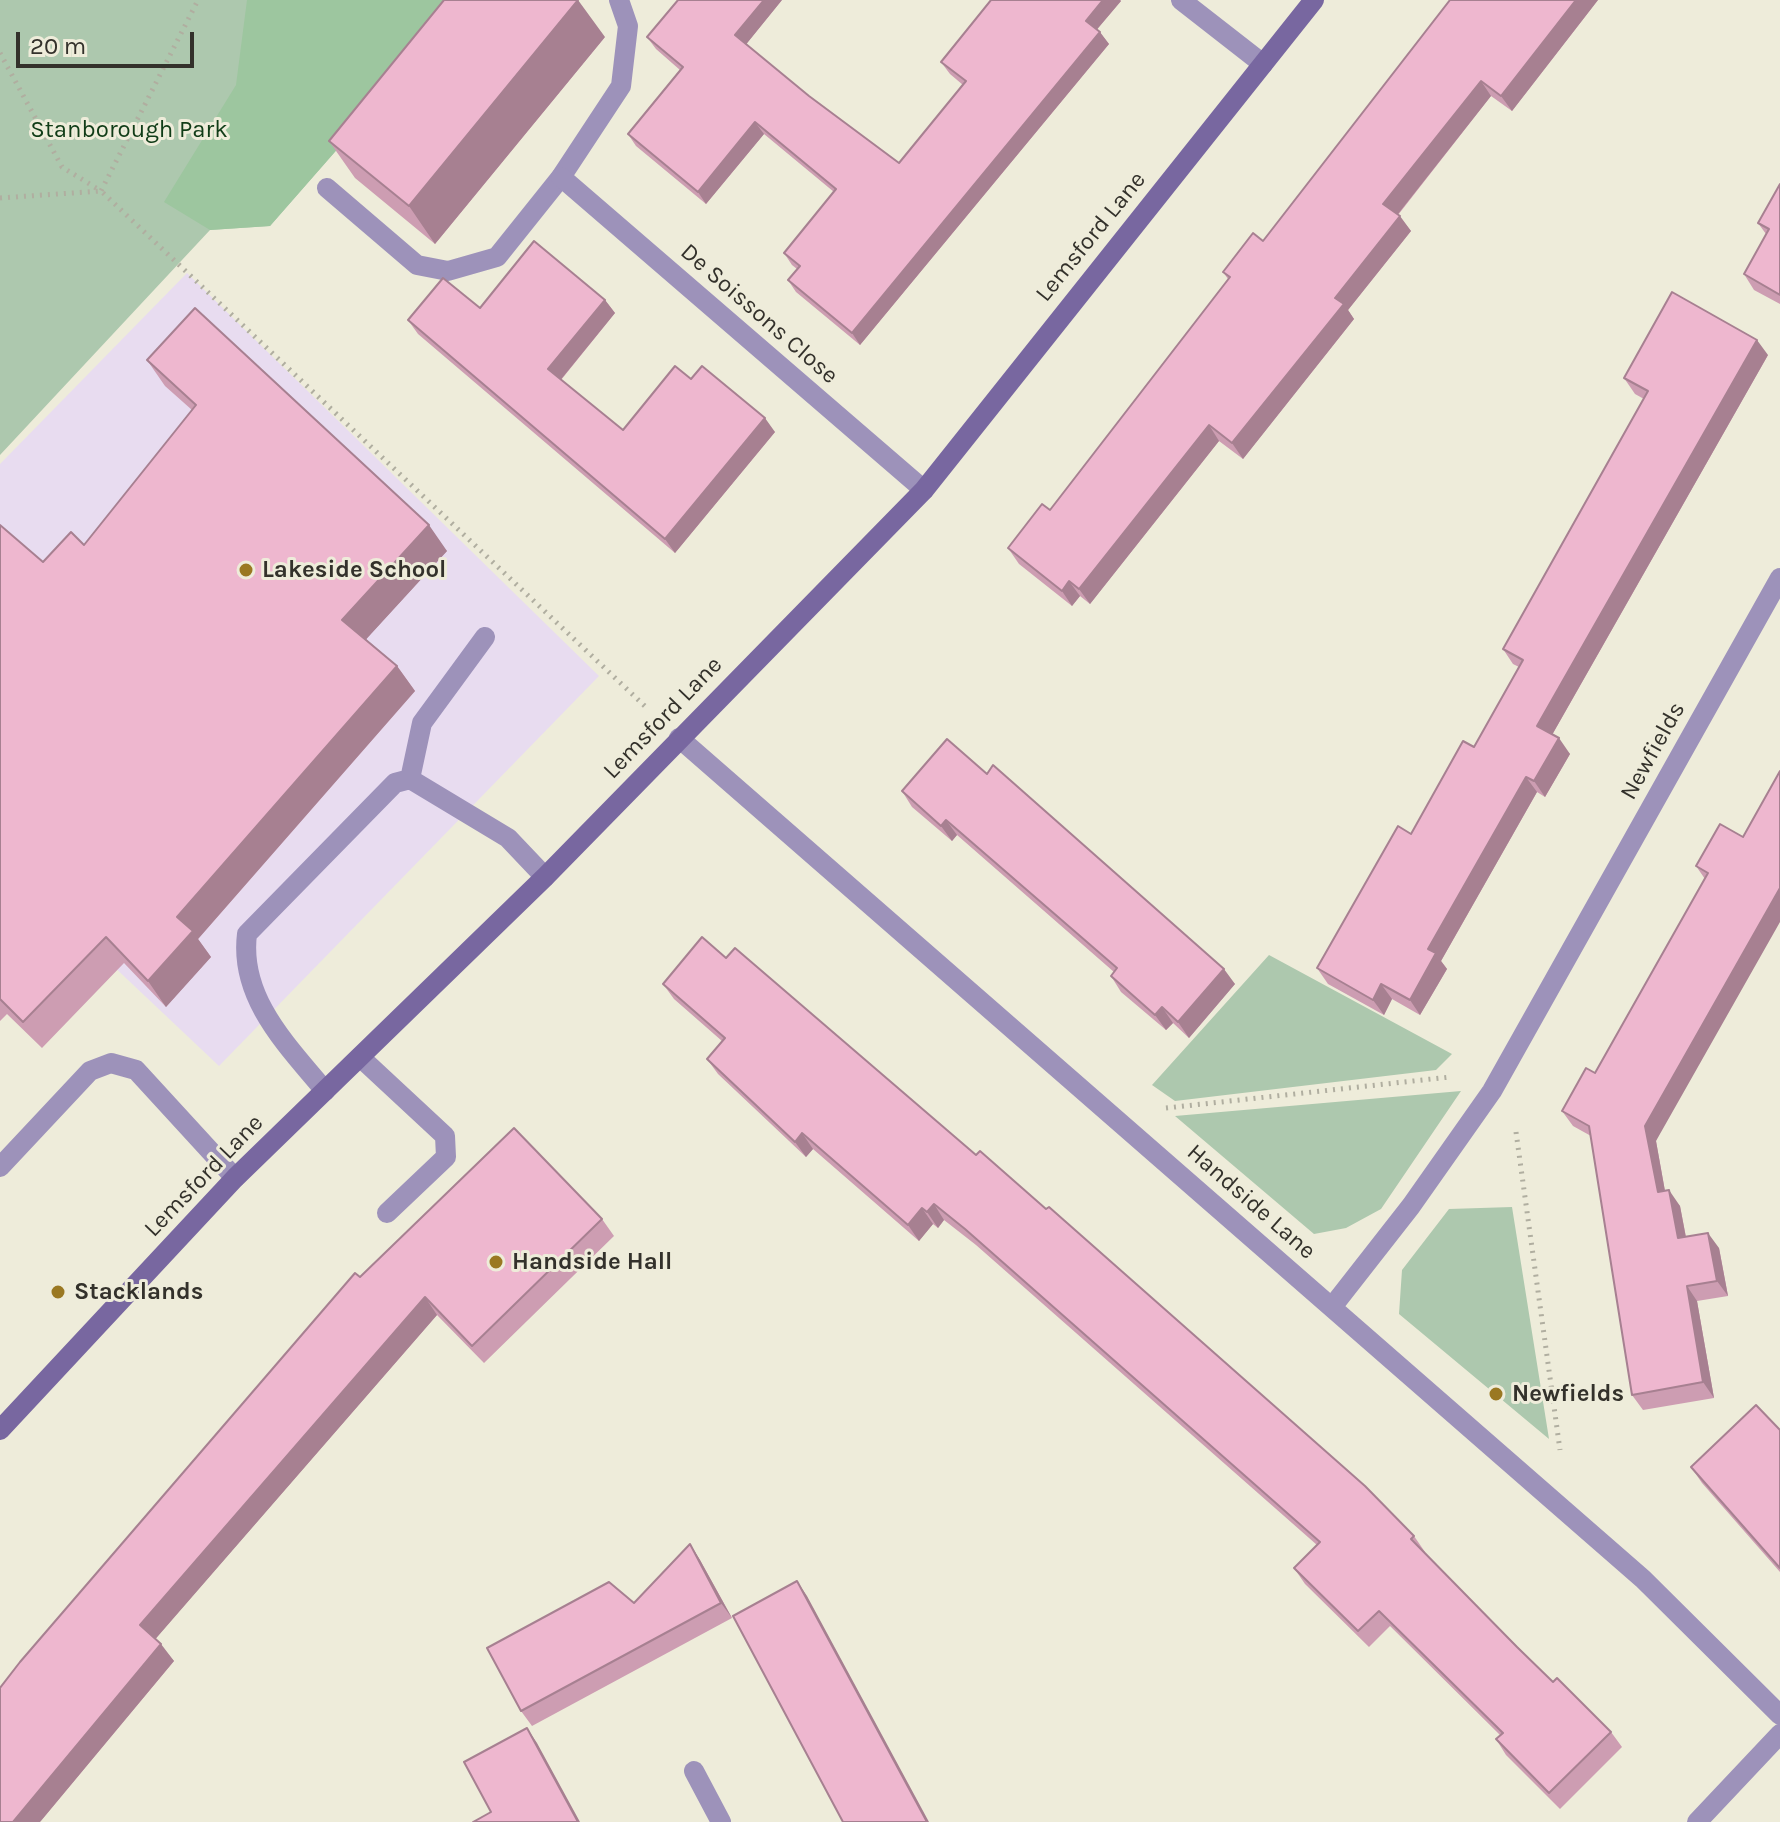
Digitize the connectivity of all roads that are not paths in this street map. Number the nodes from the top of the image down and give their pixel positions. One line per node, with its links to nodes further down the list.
1 (619, 0): 5 (street)
2 (1181, 0): 4 (street)
3 (1314, 0): 4 (street, Lemsford Lane)
4 (1263, 64): 7 (street, Lemsford Lane)
5 (561, 177): 6 (street); 7 (street, De Soissons Close)
6 (327, 188)
7 (924, 490): 10 (street, Lemsford Lane)
8 (1780, 578): 18 (street, Newfields)
9 (485, 637): 11 (street)
10 (679, 738): 12 (street, Lemsford Lane); 18 (street, Handside Lane)
11 (410, 779): 12 (street); 14 (street)
12 (545, 877): 13 (street, Lemsford Lane)
13 (360, 1057): 14 (street, Lemsford Lane); 17 (street)
14 (325, 1091): 16 (street, Lemsford Lane)
15 (1, 1165): 16 (street)
16 (235, 1178): 19 (street, Lemsford Lane)
17 (387, 1213)
18 (1332, 1307): 20 (street, Handside Lane)
19 (0, 1430)
20 (1780, 1715)
21 (1780, 1734): 24 (street)
22 (694, 1771): 23 (street)
23 (721, 1822)
24 (1697, 1822)

